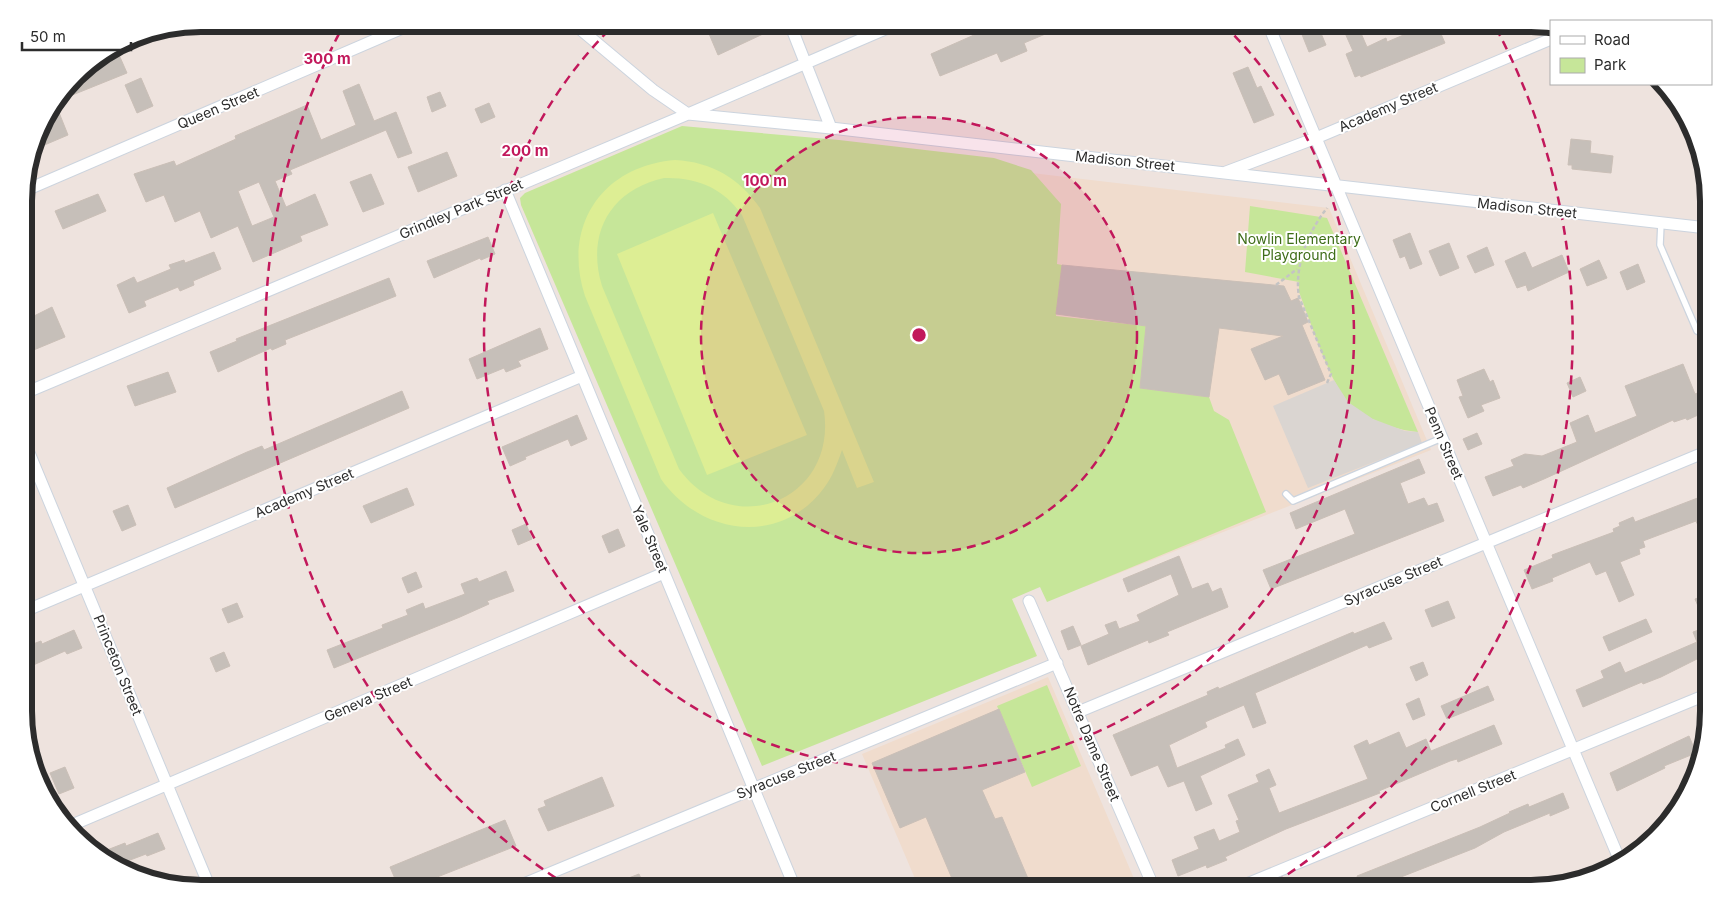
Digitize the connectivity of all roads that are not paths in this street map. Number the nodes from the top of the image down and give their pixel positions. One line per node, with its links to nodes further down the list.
1 (393, 32): 12 (street, Queen Street)
2 (584, 32): 8 (street, Madison Street)
3 (793, 32): 7 (street)
4 (878, 32): 7 (street, Grindley Park Street)
5 (1271, 32): 10 (street, Penn Street)
6 (1550, 39): 10 (street, Academy Street)
7 (806, 62): 8 (street, Grindley Park Street); 9 (street)
8 (688, 114): 9 (street, Madison Street); 14 (street, Grindley Park Street)
9 (831, 128): 11 (street, Madison Street)
10 (1316, 138): 11 (street, Academy Street); 13 (street, Penn Street)
11 (1224, 172): 13 (street, Madison Street)
12 (34, 187)
13 (1336, 187): 15 (street, Madison Street); 20 (street, Penn Street)
14 (505, 190): 18 (street, Yale Street); 19 (street, Grindley Park Street)
15 (1661, 223): 16 (street, Madison Street); 17 (lane)
16 (1700, 227)
17 (1700, 333)
18 (582, 376): 25 (street, Yale Street); 26 (street, Academy Street)
19 (33, 390)
20 (1442, 438): 23 (lane); 24 (street, Penn Street)
21 (1700, 454): 24 (street, Syracuse Street)
22 (32, 461): 26 (street, Princeton Street)
23 (1286, 494)
24 (1486, 543): 31 (street, Syracuse Street); 32 (street, Penn Street)
25 (664, 573): 33 (street, Geneva Street); 34 (street, Yale Street)
26 (85, 586): 28 (street, Academy Street); 33 (street, Princeton Street)
27 (1029, 601): 29 (street, Notre Dame Street)
28 (32, 608)
29 (1058, 663): 31 (street, Notre Dame Street); 34 (street, Syracuse Street)
30 (1700, 697): 32 (street, Cornell Street)
31 (1078, 712): 37 (street, Notre Dame Street)
32 (1572, 749): 36 (street, Penn Street); 38 (street, Cornell Street)
33 (167, 784): 35 (street, Geneva Street); 39 (street, Princeton Street)
34 (754, 788): 40 (street, Syracuse Street); 41 (street, Yale Street)
35 (76, 823)
36 (1617, 855)
37 (1150, 879)
38 (1258, 879)
39 (207, 880)
40 (534, 880)
41 (792, 880)

